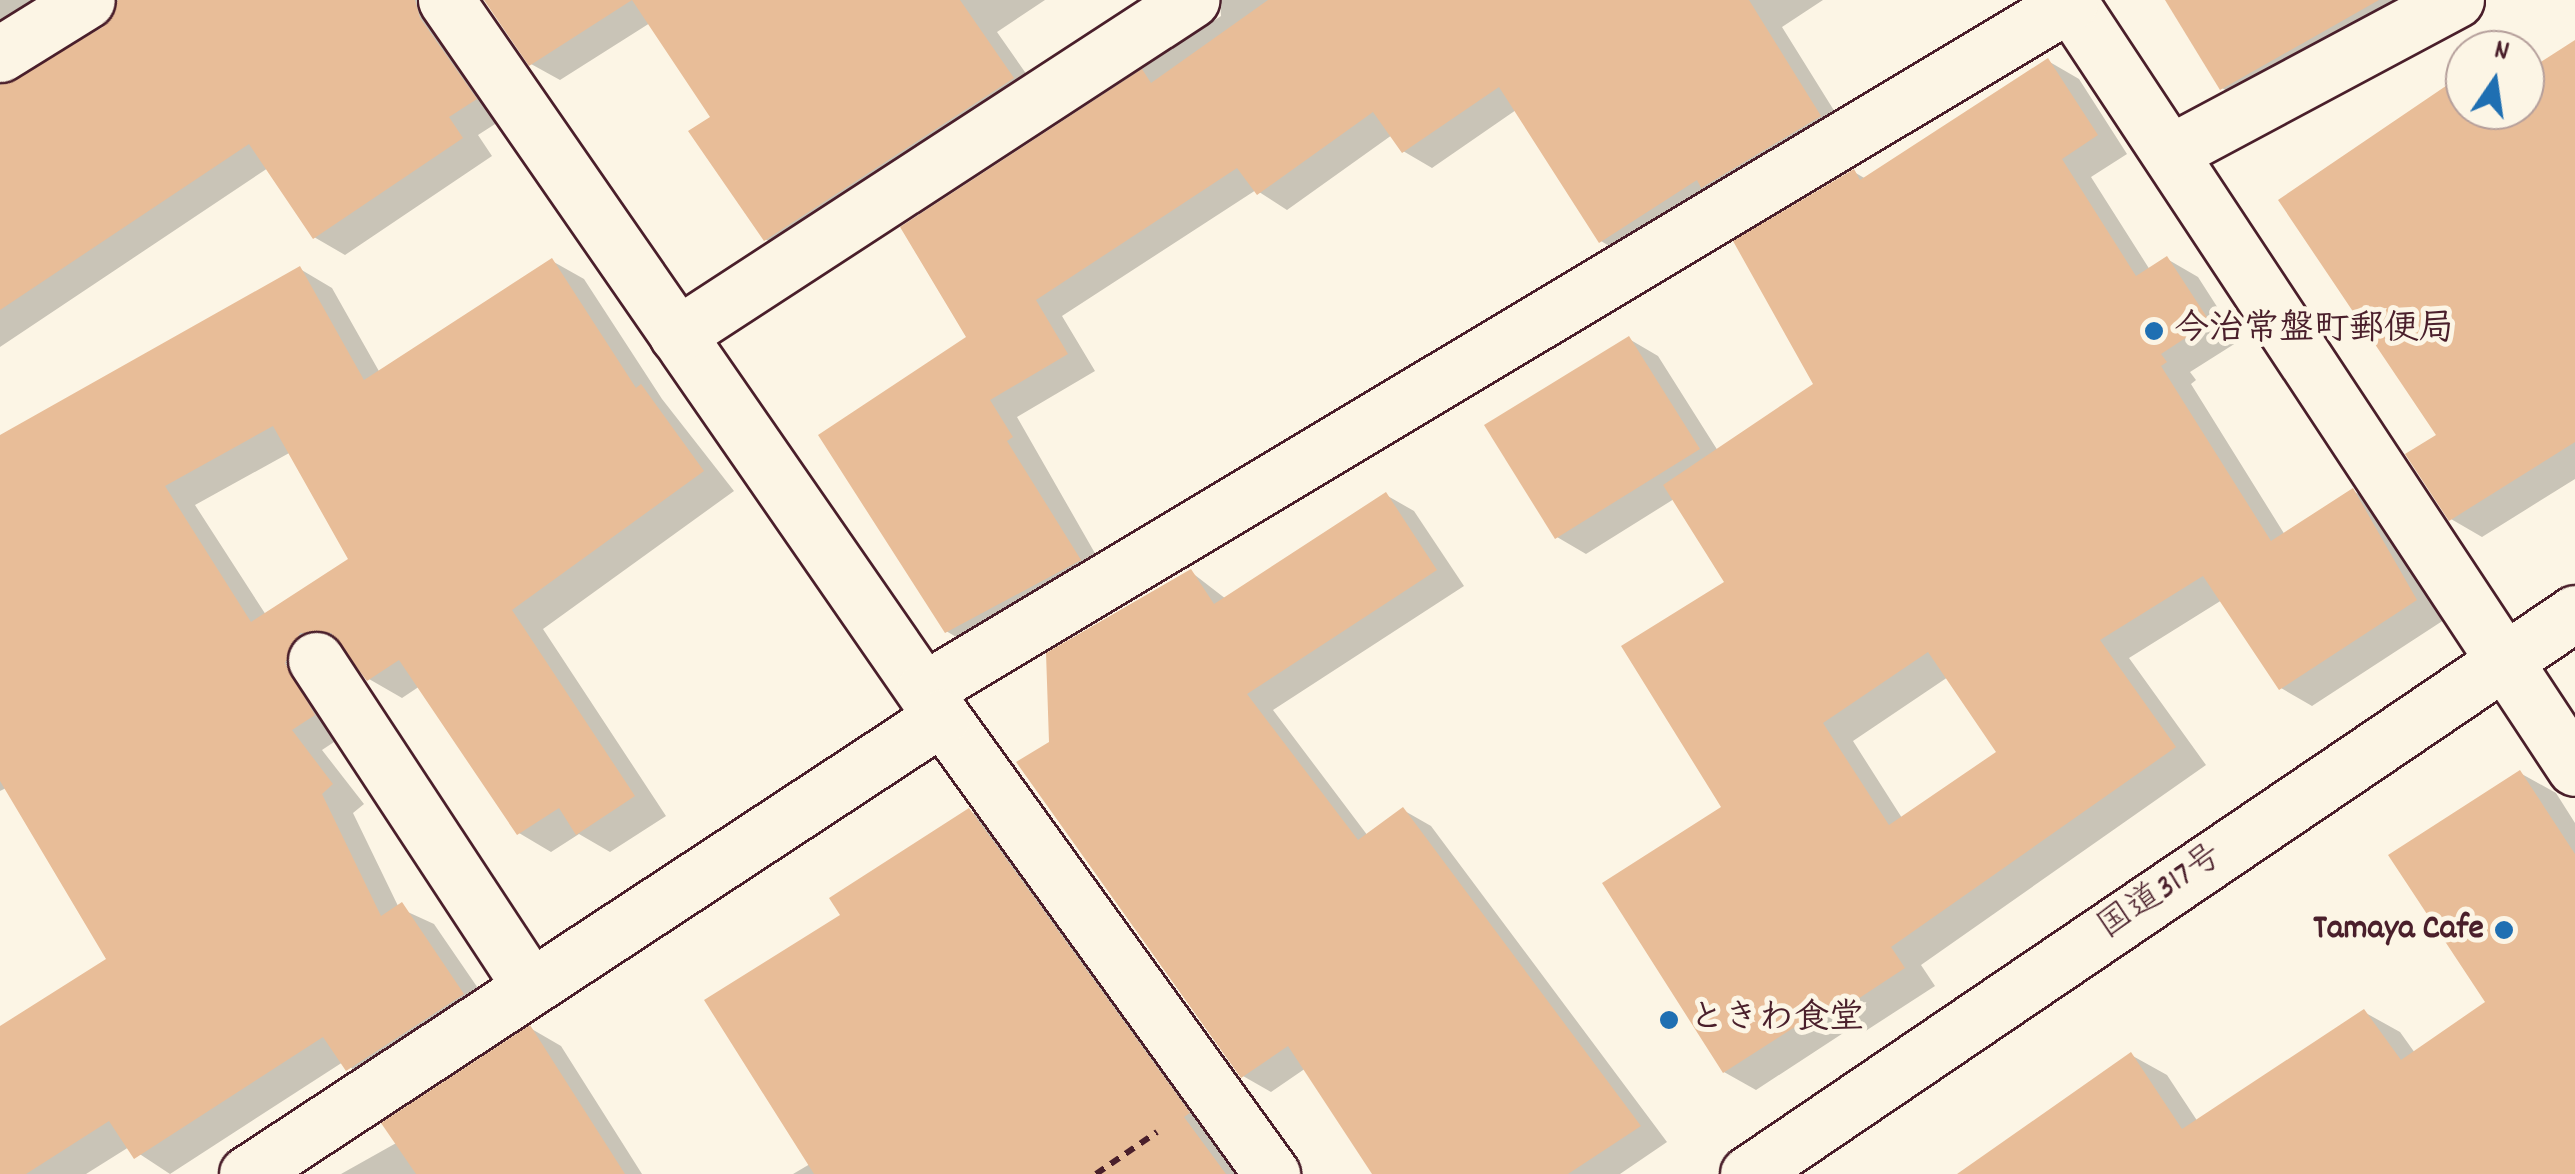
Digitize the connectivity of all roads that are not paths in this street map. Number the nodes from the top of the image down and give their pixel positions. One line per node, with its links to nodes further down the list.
1 (88, 0): 6 (main road)
2 (446, 0): 8 (main road)
3 (1192, 0): 8 (main road)
4 (2456, 0): 7 (main road)
5 (2069, 1): 7 (main road); 12 (main road)
6 (0, 54)
7 (2171, 152): 11 (main road)
8 (677, 335): 12 (main road)
9 (2575, 613): 11 (main road, 国道317号)
10 (316, 660): 14 (main road)
11 (2505, 660): 13 (main road); 17 (main road, 国道317号)
12 (933, 704): 14 (main road); 16 (main road)
13 (2575, 768)
14 (531, 987): 15 (main road)
15 (247, 1174)
16 (1272, 1174)
17 (1748, 1174)

